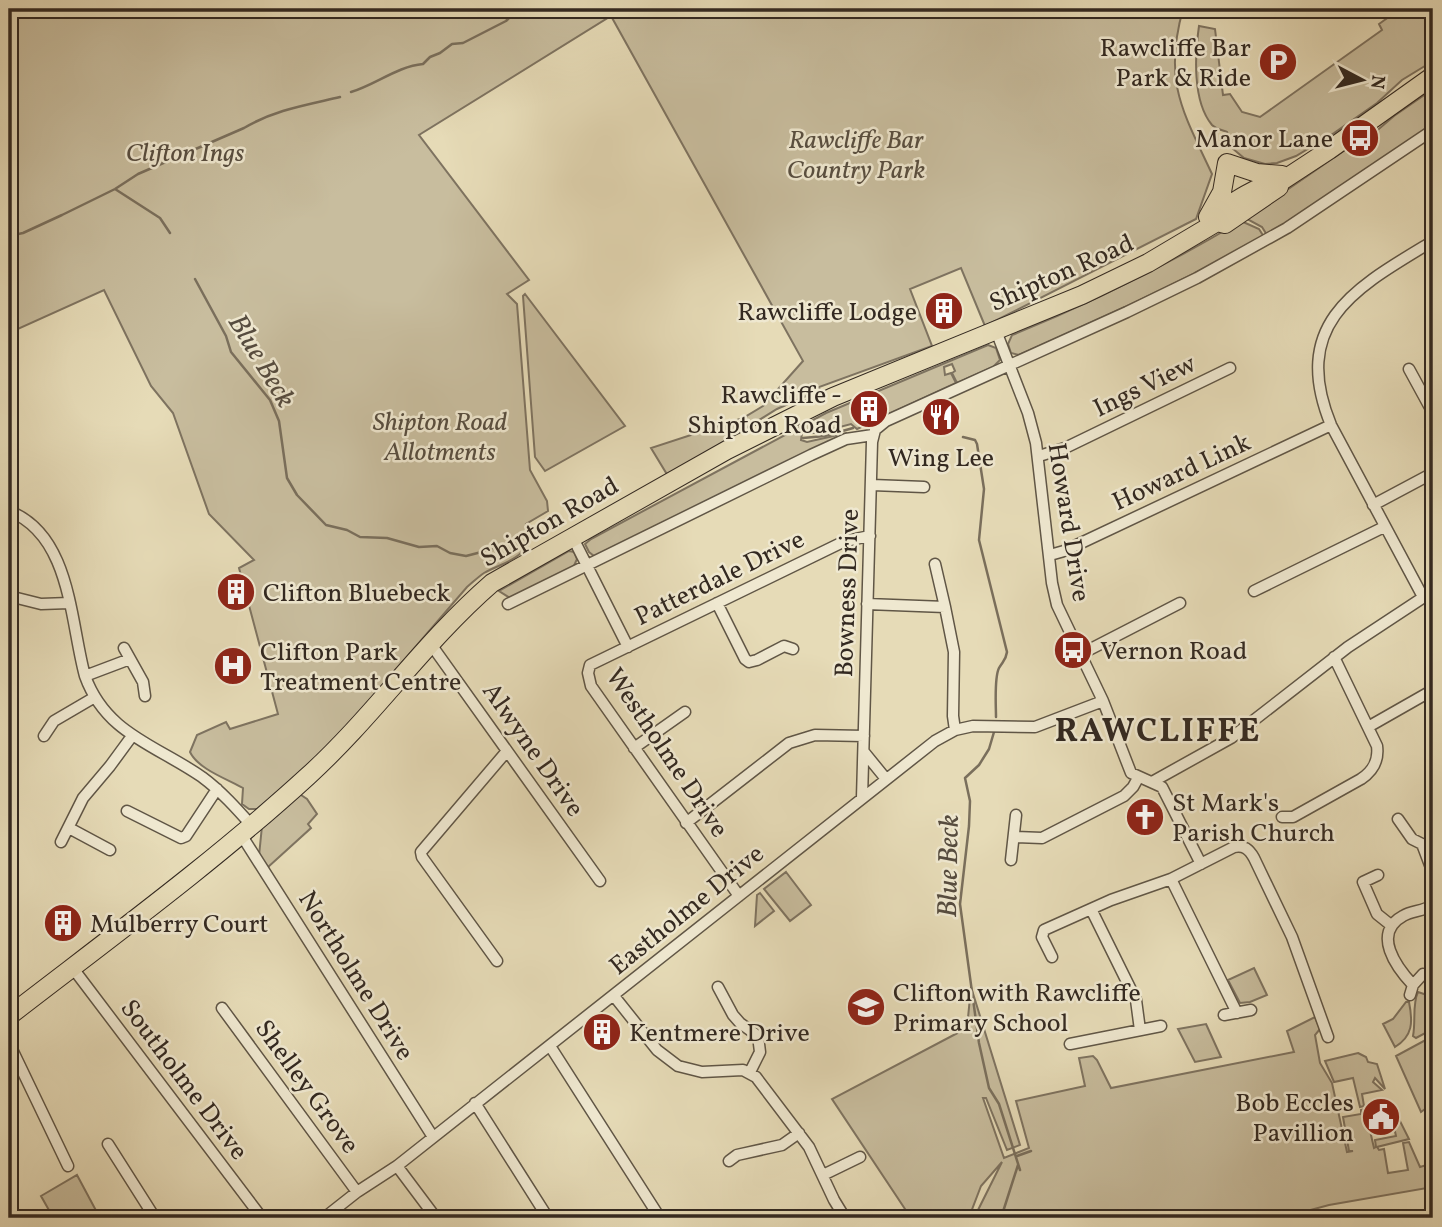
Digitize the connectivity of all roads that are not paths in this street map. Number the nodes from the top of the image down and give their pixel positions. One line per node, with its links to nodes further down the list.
1 (1433, 76): 3 (main road, Shipton Road)
2 (1433, 130): 7 (street, Shipton Road)
3 (1285, 179): 4 (main road, Shipton Road); 4 (main road)
4 (1196, 234): 6 (main road, Shipton Road)
5 (1433, 241): 11 (street)
6 (996, 331): 7 (street, Howard Drive); 22 (main road, Shipton Road)
7 (1009, 364): 12 (street, Shipton Road); 13 (street, Howard Drive)
8 (1230, 368): 13 (street, Ings View)
9 (1409, 369): 10 (street)
10 (1433, 413)
11 (1331, 425): 19 (street); 24 (street, Howard Link)
12 (873, 435): 16 (street, Bowness Drive); 26 (street, Shipton Road)
13 (1039, 456): 24 (street, Howard Drive)
14 (1433, 473): 19 (street)
15 (9, 478): 18 (street)
16 (872, 485): 17 (street); 23 (street, Bowness Drive)
17 (924, 488)
18 (9, 493)
19 (1373, 505): 21 (street)
20 (9, 510): 30 (street, Northolme Drive)
21 (1384, 527): 27 (street); 28 (street)
22 (572, 536): 26 (street); 36 (main road, Shipton Road)
23 (870, 536): 31 (street, Patterdale Drive); 34 (street, Bowness Drive)
24 (1050, 555): 40 (street, Howard Drive)
25 (935, 564): 35 (street)
26 (589, 565): 33 (street, Shipton Road); 38 (street)
27 (1254, 591)
28 (1428, 594): 41 (street)
29 (9, 596): 30 (street)
30 (69, 603): 44 (street, Northolme Drive)
31 (717, 603): 37 (street); 38 (street, Patterdale Drive)
32 (1180, 603): 40 (street)
33 (508, 604)
34 (867, 604): 35 (street); 54 (street, Bowness Drive)
35 (944, 607): 51 (street)
36 (430, 643): 56 (street, Alwyne Drive); 69 (main road, Shipton Road)
37 (788, 644)
38 (628, 647): 43 (street, Patterdale Drive)
39 (124, 648): 42 (street)
40 (1080, 654): 48 (street, Howard Drive)
41 (1334, 657): 50 (street); 60 (street)
42 (130, 659): 44 (street); 46 (street)
43 (590, 666): 55 (street, Westholme Drive)
44 (85, 676): 47 (street, Northolme Drive)
45 (1433, 690): 50 (street)
46 (145, 696)
47 (94, 697): 52 (street); 53 (street, Northolme Drive)
48 (1103, 701): 51 (street, Eastholme Drive); 58 (street, Howard Drive)
49 (685, 712): 55 (street)
50 (1368, 727): 65 (street)
51 (955, 730): 59 (street, Eastholme Drive)
52 (44, 736)
53 (132, 736): 61 (street, Northolme Drive); 68 (street)
54 (864, 736): 57 (street, Bowness Drive); 67 (street)
55 (634, 748): 67 (street, Westholme Drive)
56 (507, 751): 80 (street, Alwyne Drive); 86 (street)
57 (864, 752): 59 (street); 62 (street, Bowness Drive)
58 (1138, 778): 60 (street); 70 (street)
59 (886, 779): 62 (street, Eastholme Drive)
60 (1152, 782): 76 (street)
61 (217, 789): 63 (street); 69 (street, Northolme Drive)
62 (862, 798): 81 (street, Eastholme Drive)
63 (127, 811)
64 (1016, 815): 70 (street)
65 (1282, 817)
66 (1398, 819): 73 (street)
67 (686, 822): 81 (street, Westholme Drive)
68 (69, 828): 72 (street); 74 (street)
69 (247, 831): 87 (main road, Shipton Road); 107 (street, Northolme Drive)
70 (1014, 837): 75 (street)
71 (1433, 837): 73 (street)
72 (61, 842)
73 (1422, 844): 77 (street)
74 (110, 850)
75 (1011, 860)
76 (1202, 864): 79 (street); 98 (street)
77 (1433, 873)
78 (1378, 875): 84 (street)
79 (1171, 879): 83 (street); 93 (street)
80 (600, 881)
81 (739, 896): 90 (street, Eastholme Drive)
82 (1433, 904): 84 (street)
83 (1091, 909): 85 (street); 97 (street)
84 (1392, 926): 88 (street)
85 (1052, 957)
86 (497, 961)
87 (72, 967): 95 (main road, Shipton Road); 118 (street, Southolme Drive)
88 (1423, 974)
89 (724, 990): 104 (street)
90 (614, 996): 102 (street, Eastholme Drive); 104 (street)
91 (222, 1008): 114 (street, Shelley Grove)
92 (1251, 1010): 93 (street)
93 (1237, 1013): 94 (street)
94 (1224, 1015)
95 (9, 1016)
96 (1161, 1026): 97 (street)
97 (1140, 1030): 99 (street)
98 (1328, 1037)
99 (1082, 1041): 101 (street); 103 (street)
100 (9, 1043): 111 (street)
101 (1070, 1044)
102 (550, 1046): 105 (street, Eastholme Drive); 122 (street)
103 (1084, 1053)
104 (750, 1072): 106 (street)
105 (475, 1103): 107 (street, Eastholme Drive); 121 (street)
106 (799, 1133): 109 (street); 113 (street)
107 (433, 1137): 112 (street, Eastholme Drive)
108 (108, 1144): 117 (street)
109 (733, 1155)
110 (860, 1157): 113 (street)
111 (68, 1166)
112 (397, 1166): 114 (street, Eastholme Drive); 120 (street)
113 (823, 1175): 123 (street)
114 (358, 1192): 119 (street, Eastholme Drive)
115 (9, 1207): 116 (street)
116 (15, 1218)
117 (155, 1218)
118 (262, 1218)
119 (324, 1218)
120 (436, 1218)
121 (548, 1218)
122 (660, 1218)
123 (845, 1218)

